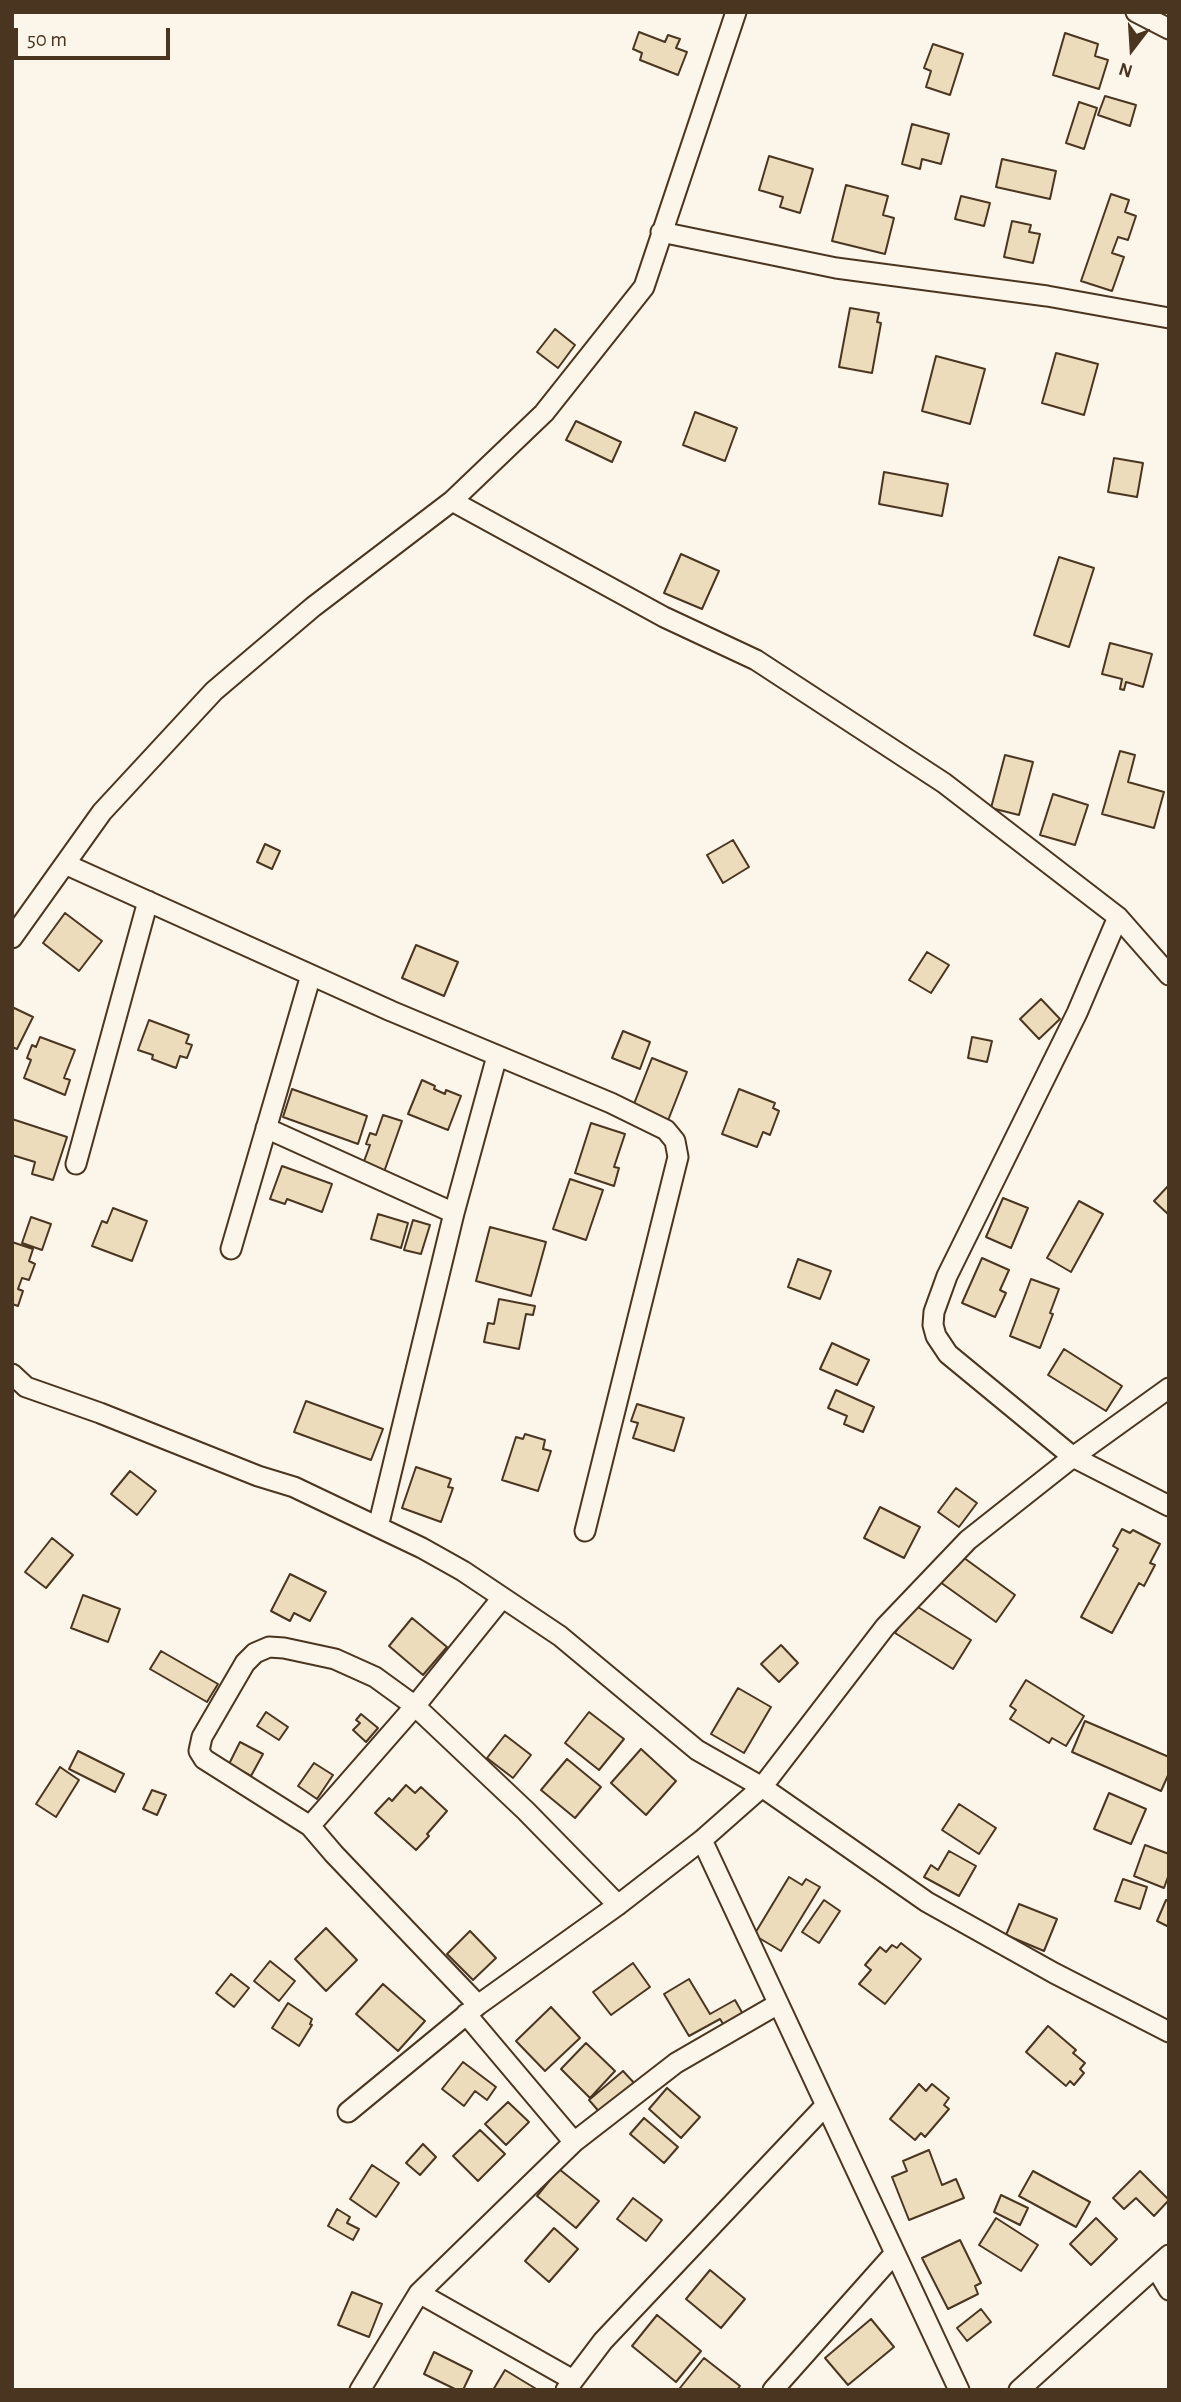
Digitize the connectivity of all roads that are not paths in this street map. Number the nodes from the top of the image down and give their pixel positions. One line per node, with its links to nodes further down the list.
1 (736, 12): 4 (street)
2 (1136, 12): 3 (street)
3 (1169, 29)
4 (661, 232): 5 (street); 6 (street)
5 (1169, 318)
6 (452, 501): 7 (street); 9 (street)
7 (65, 864): 8 (street); 10 (street)
8 (148, 901): 11 (street); 15 (street)
9 (1118, 917): 12 (street); 20 (street)
10 (12, 939)
11 (311, 975): 13 (street); 14 (street)
12 (1169, 975)
13 (497, 1056): 16 (street); 23 (street)
14 (266, 1128): 16 (street); 17 (street)
15 (76, 1164)
16 (454, 1213): 22 (street)
17 (231, 1249)
18 (12, 1374): 22 (street)
19 (1169, 1388): 20 (street)
20 (1073, 1457): 21 (street); 26 (street)
21 (1169, 1506)
22 (378, 1527): 24 (street)
23 (585, 1531)
24 (502, 1598): 25 (street); 26 (street)
25 (415, 1706): 27 (street); 27 (street); 29 (street)
26 (762, 1787): 28 (street); 32 (street)
27 (310, 1826): 31 (street)
28 (702, 1840): 29 (street); 30 (street)
29 (618, 1905): 31 (street)
30 (778, 2004): 33 (street); 35 (street)
31 (472, 2009): 34 (street); 35 (street)
32 (1169, 2032)
33 (825, 2106): 36 (street); 40 (street)
34 (348, 2112)
35 (574, 2142): 39 (street)
36 (895, 2253): 42 (street); 43 (street)
37 (1162, 2262): 38 (street); 44 (street)
38 (1169, 2290)
39 (419, 2292): 40 (street); 41 (street)
40 (570, 2385)
41 (360, 2390)
42 (773, 2390)
43 (958, 2390)
44 (1019, 2390)

